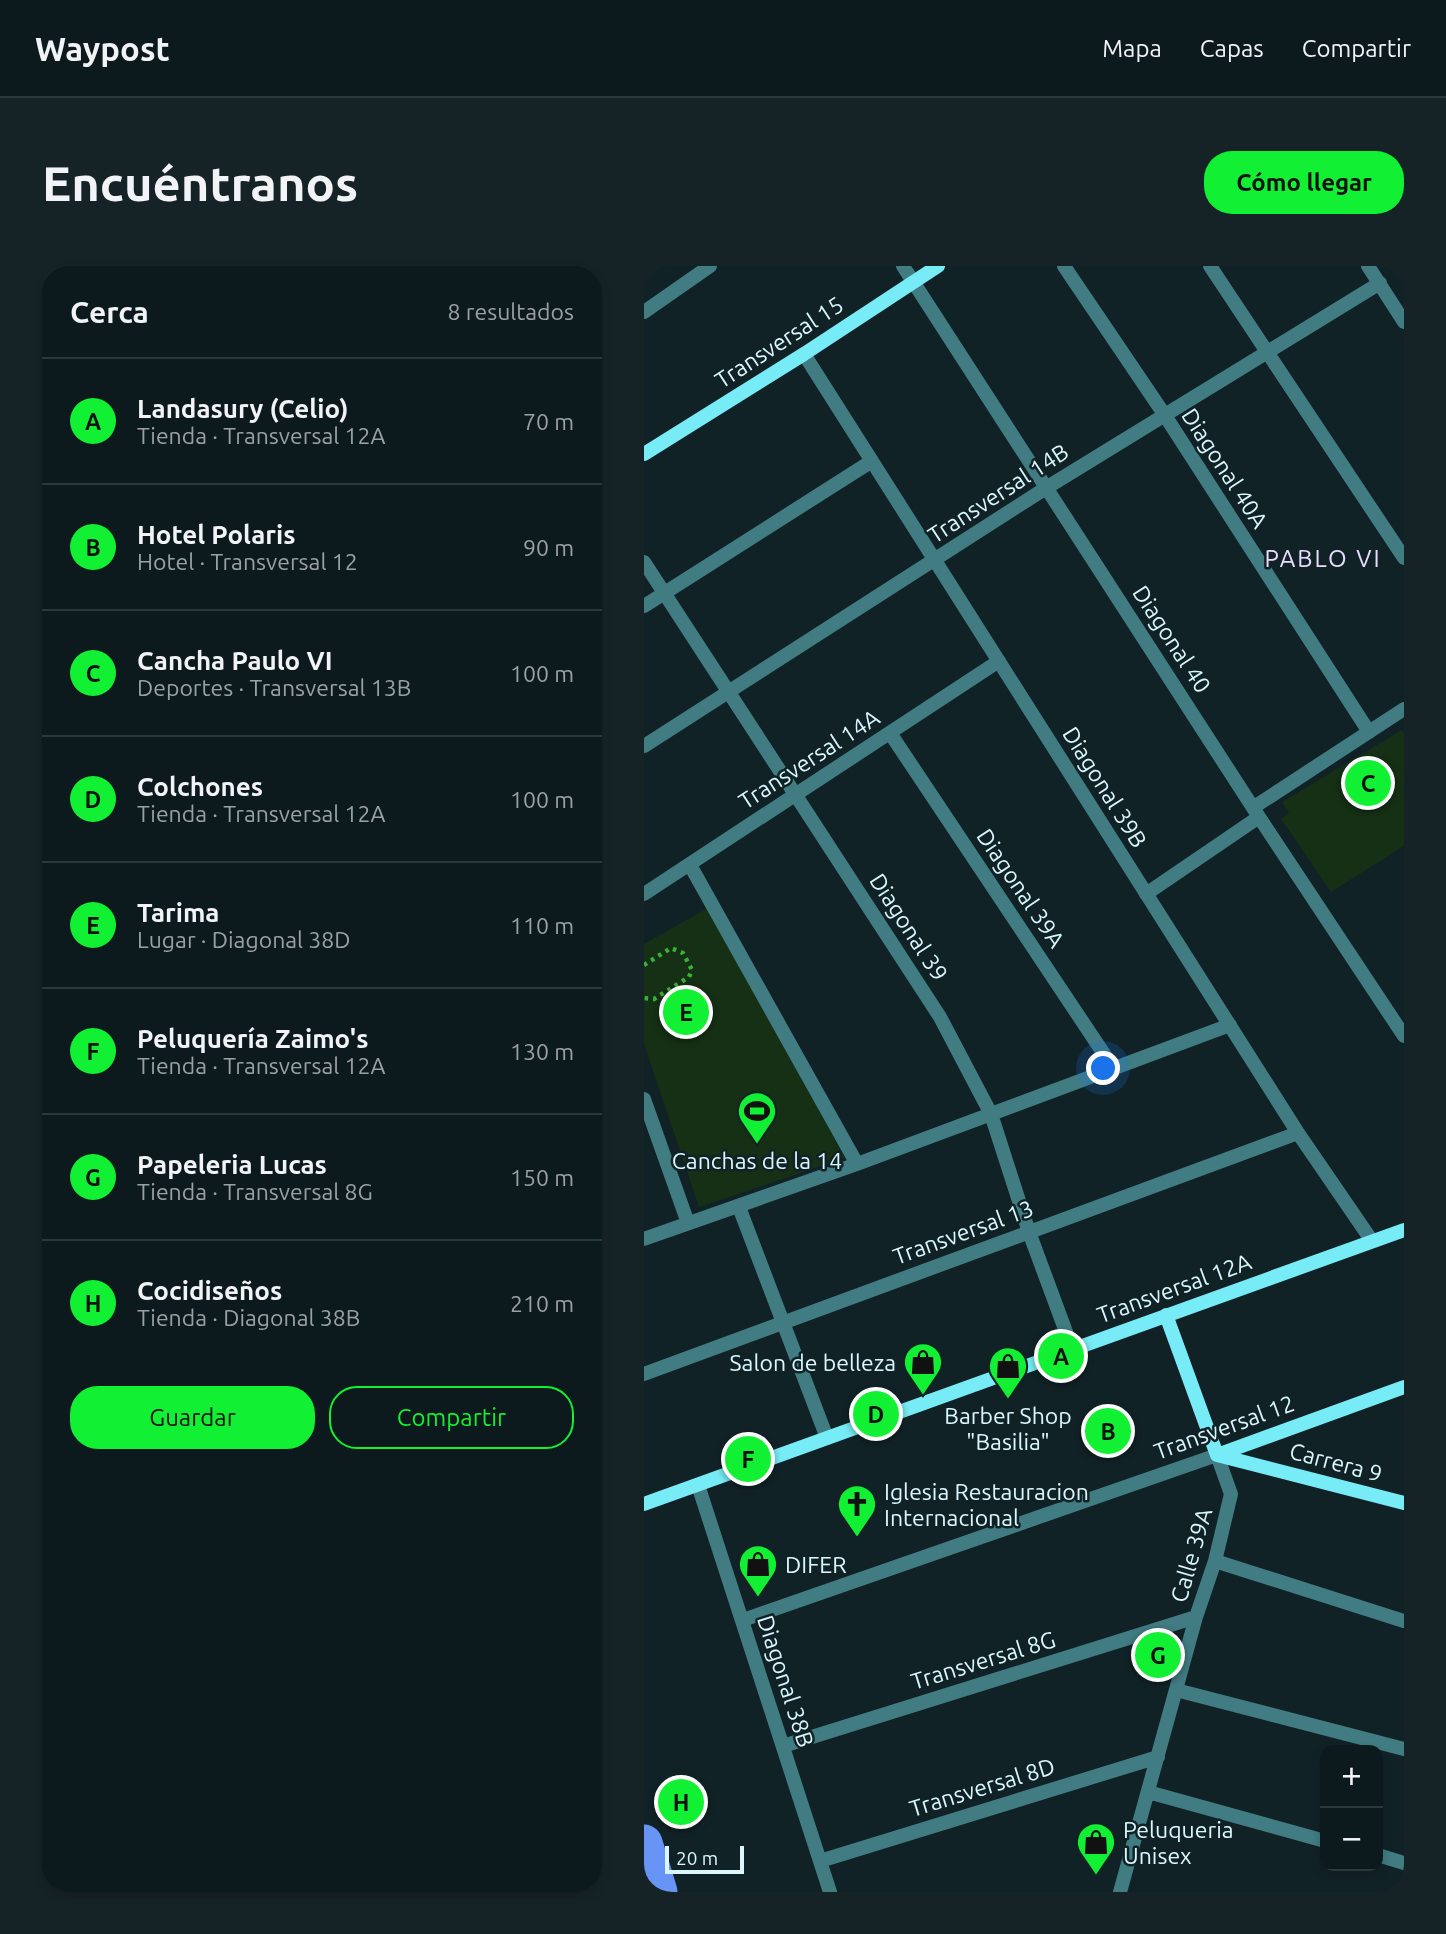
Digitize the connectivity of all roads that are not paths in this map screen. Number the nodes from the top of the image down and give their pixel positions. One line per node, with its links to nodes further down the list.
1 (710, 266): 10 (street)
2 (903, 266): 7 (street, Diagonal 40)
3 (938, 266): 7 (street, Transversal 15)
4 (1064, 266): 14 (street, Diagonal 40A)
5 (1210, 266): 12 (street)
6 (1368, 266): 8 (street)
7 (913, 282): 13 (street, Transversal 15); 17 (street, Diagonal 40)
8 (1380, 283): 9 (street); 12 (street, Transversal 14B)
9 (1399, 306): 11 (street)
10 (644, 312)
11 (1404, 322)
12 (1268, 351): 14 (street, Transversal 14B); 18 (street)
13 (804, 354): 15 (street, Transversal 15); 16 (street, Diagonal 39B)
14 (1164, 414): 17 (street, Transversal 14B); 26 (street, Diagonal 40A)
15 (644, 454)
16 (873, 461): 19 (street, Diagonal 39B); 21 (street)
17 (1046, 488): 19 (street, Transversal 14B); 30 (street, Diagonal 40)
18 (1404, 558)
19 (934, 560): 23 (street, Diagonal 39B); 24 (street, Transversal 14B)
20 (644, 562): 21 (street, Diagonal 39)
21 (664, 593): 22 (street); 24 (street, Diagonal 39)
22 (644, 606)
23 (999, 661): 27 (street, Transversal 14A); 33 (street, Diagonal 39B)
24 (730, 691): 28 (street, Transversal 14B); 29 (street, Diagonal 39)
25 (1404, 709): 26 (street)
26 (1369, 732): 30 (street)
27 (890, 733): 29 (street, Transversal 14A); 36 (street, Diagonal 39A)
28 (644, 746)
29 (795, 795): 31 (street, Transversal 14A); 38 (street, Diagonal 39)
30 (1256, 812): 33 (street); 35 (street, Diagonal 40)
31 (690, 865): 32 (street, Transversal 14A); 40 (street)
32 (644, 894)
33 (1146, 894): 34 (street, Diagonal 39B)
34 (1230, 1025): 36 (street); 39 (street, Diagonal 39B)
35 (1404, 1037)
36 (1114, 1069): 38 (street)
37 (644, 1099): 42 (street)
38 (991, 1114): 40 (street); 44 (street, Diagonal 39)
39 (1298, 1133): 44 (street, Transversal 13); 46 (street, Diagonal 39B)
40 (857, 1164): 41 (street)
41 (739, 1207): 42 (street); 48 (street)
42 (688, 1223): 45 (street)
43 (1404, 1230): 46 (street, Transversal 12A)
44 (1029, 1232): 48 (street, Transversal 13); 49 (street, Diagonal 39)
45 (644, 1239)
46 (1371, 1241): 47 (street, Transversal 12A)
47 (1166, 1315): 49 (street, Transversal 12A); 53 (street, Calle 39A)
48 (783, 1322): 50 (street, Transversal 13); 52 (street)
49 (1072, 1348): 52 (street, Transversal 12A)
50 (644, 1374)
51 (1404, 1387): 53 (street, Transversal 12)
52 (827, 1438): 54 (street, Transversal 12A)
53 (1217, 1455): 55 (street, Carrera 9); 57 (street, Calle 39A); 59 (street, Transversal 12)
54 (698, 1485): 56 (street, Transversal 12A); 59 (street, Diagonal 38B)
55 (1404, 1503)
56 (644, 1504)
57 (1216, 1561): 58 (street, Calle 39A); 60 (street)
58 (1196, 1617): 61 (street, Calle 39A); 62 (street, Transversal 8G)
59 (743, 1620): 62 (street, Diagonal 38B)
60 (1404, 1620)
61 (1176, 1690): 63 (street); 64 (street, Calle 39A)
62 (783, 1746): 69 (street, Diagonal 38B)
63 (1404, 1749)
64 (1157, 1757): 65 (street, Calle 39A); 69 (street, Transversal 8D)
65 (1148, 1792): 66 (street); 71 (street, Calle 39A)
66 (1320, 1840)
67 (644, 1843): 72 (main road)
68 (1383, 1857): 70 (street)
69 (821, 1861): 73 (street, Diagonal 38B)
70 (1404, 1863)
71 (1116, 1890)
72 (659, 1892)
73 (830, 1892)

